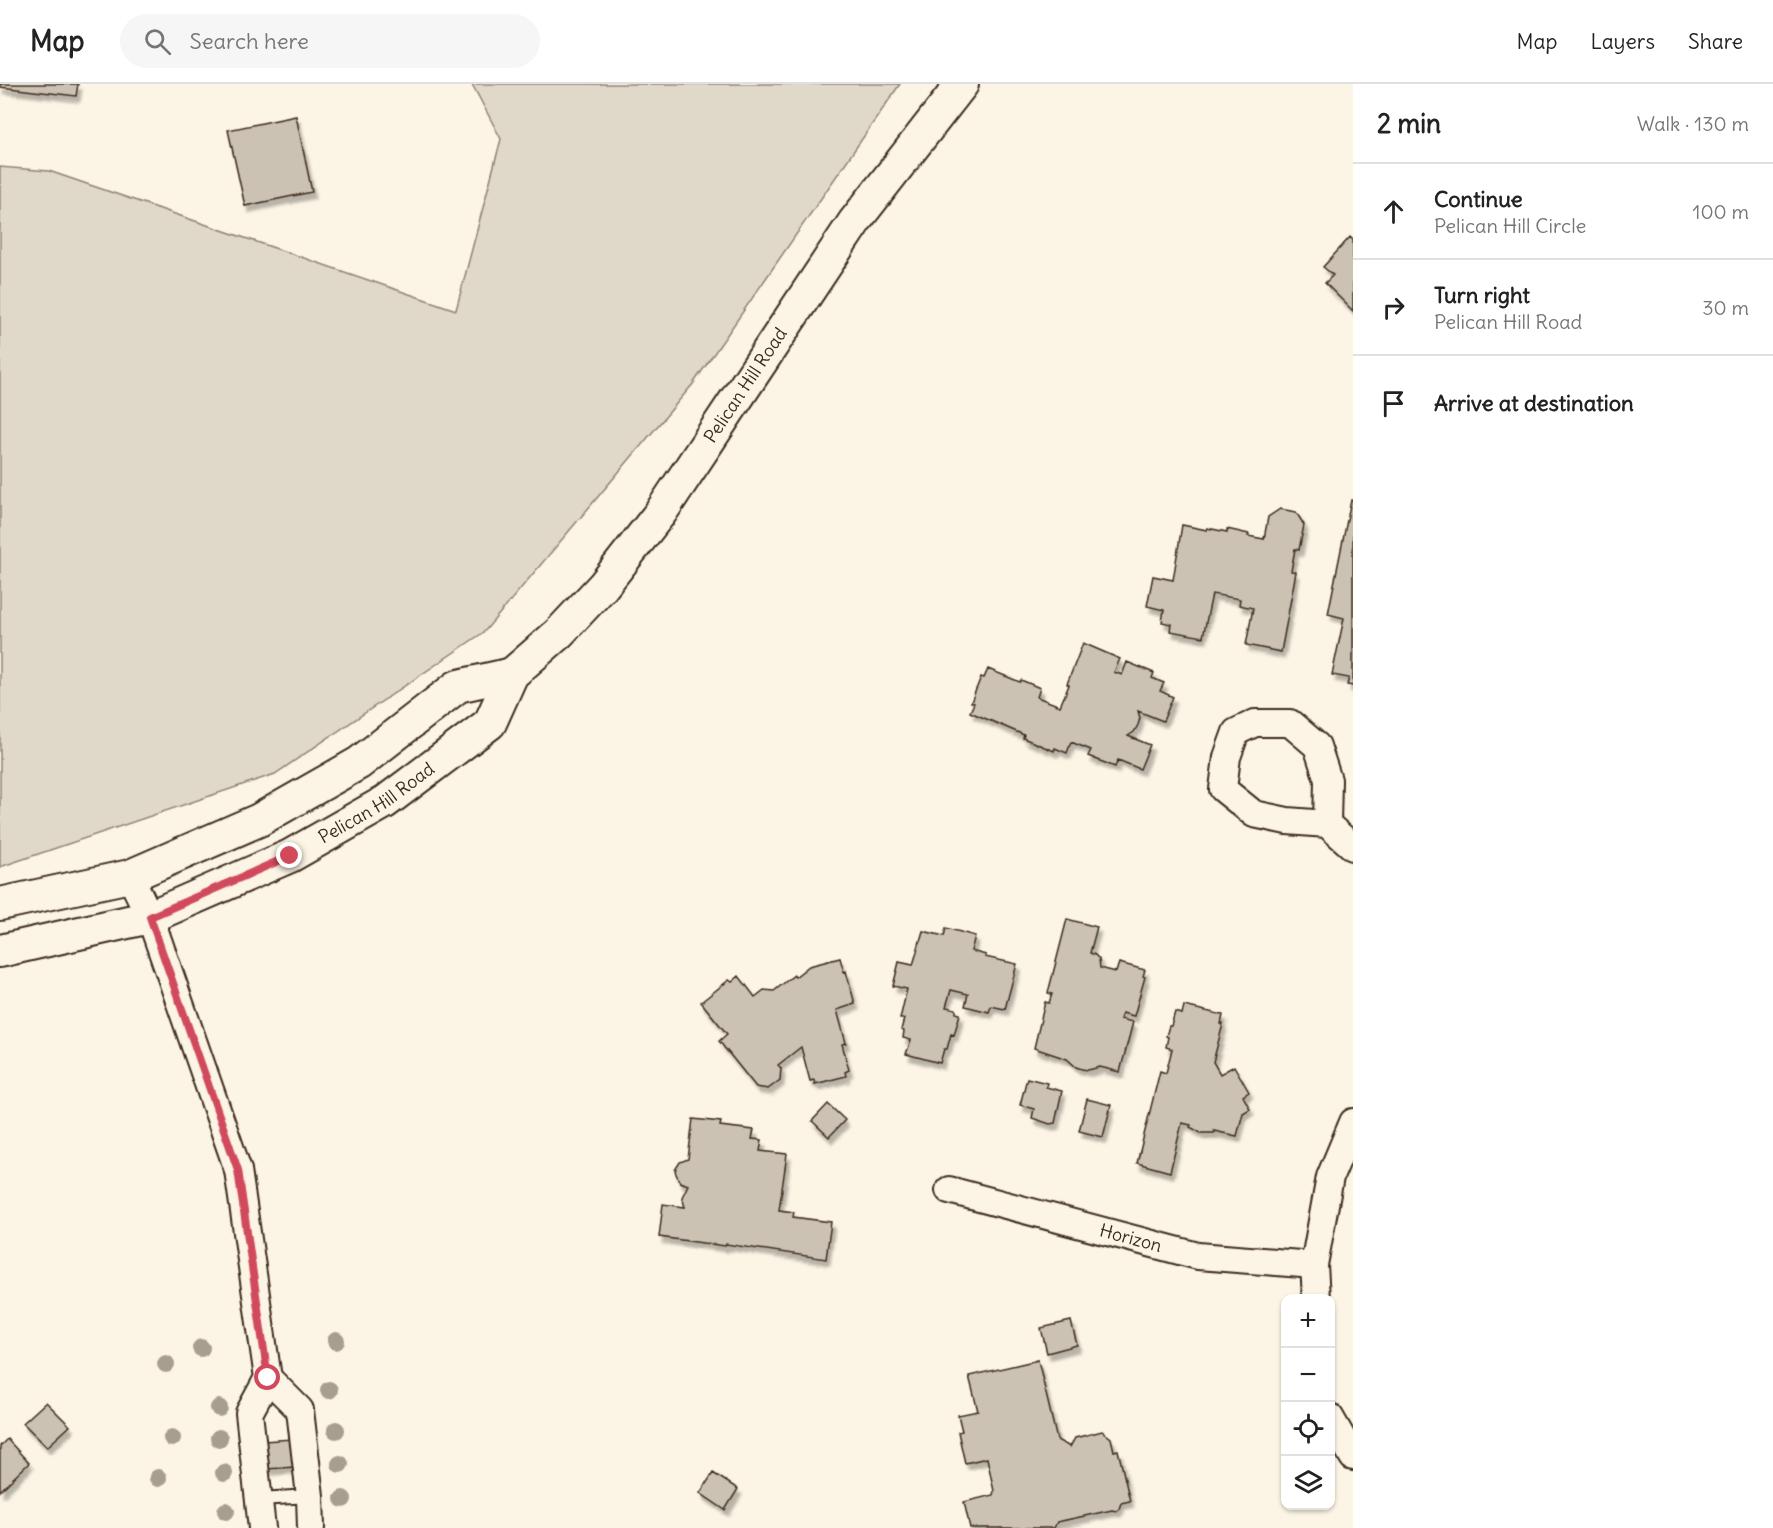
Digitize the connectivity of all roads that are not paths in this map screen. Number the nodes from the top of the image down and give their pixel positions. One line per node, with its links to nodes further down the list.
1 (962, 84): 2 (street, Pelican Hill Road)
2 (512, 674): 5 (street, Pelican Hill Road); 7 (street, Pelican Hill Road)
3 (1327, 824): 3 (street); 4 (street)
4 (1353, 847)
5 (130, 876): 6 (street, Pelican Hill Road); 7 (street)
6 (0, 904)
7 (150, 917): 8 (street, Pelican Hill Road); 13 (street)
8 (0, 951)
9 (1353, 1122): 11 (street)
10 (949, 1190): 11 (street, Horizon)
11 (1314, 1265): 12 (street)
12 (1316, 1294)
13 (268, 1378): 16 (street); 17 (street)
14 (1335, 1426): 15 (street)
15 (1353, 1457)
16 (310, 1496): 17 (lane); 18 (street)
17 (259, 1499): 19 (street)
18 (311, 1527)
19 (262, 1528)

